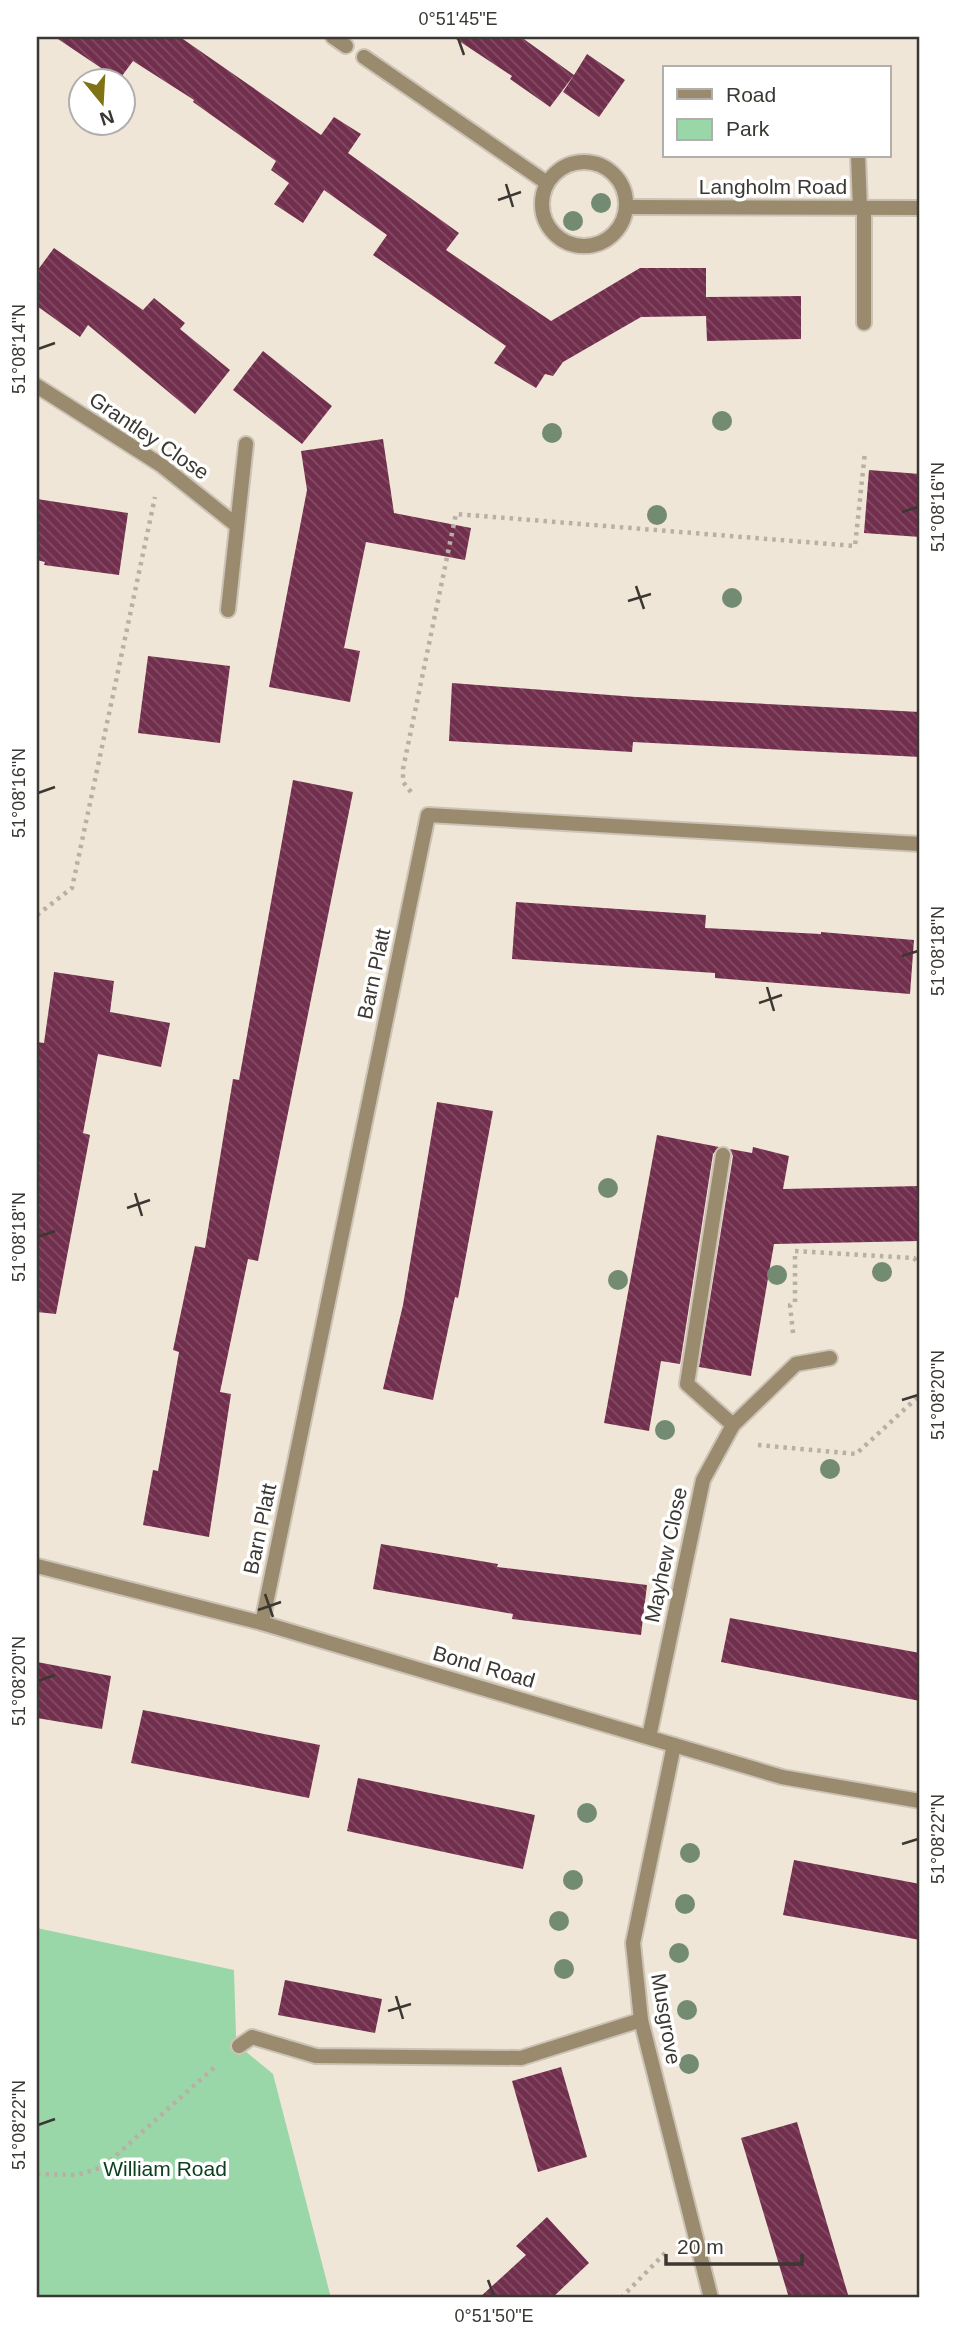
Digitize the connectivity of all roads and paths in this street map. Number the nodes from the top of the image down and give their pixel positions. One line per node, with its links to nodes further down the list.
1 (333, 37): 2 (street)
2 (346, 46)
3 (364, 57): 5 (street)
4 (858, 158): 7 (street)
5 (547, 183): 6 (street); 6 (street)
6 (626, 207): 7 (street, Langholm Road)
7 (862, 208): 8 (street, Langholm Road); 9 (street)
8 (920, 208)
9 (864, 323)
10 (37, 386): 13 (street, Grantley Close)
11 (246, 444): 14 (street, Grantley Close)
12 (865, 452): 16 (path)
13 (162, 465): 14 (street, Grantley Close); 18 (path)
14 (236, 524): 15 (street, Grantley Close)
15 (228, 610)
16 (428, 815): 17 (street); 26 (street, Barn Platt)
17 (920, 844)
18 (37, 915)
19 (723, 1155): 24 (street)
20 (920, 1265): 22 (path)
21 (830, 1358): 22 (street)
22 (796, 1364): 24 (street, Mayhew Close)
23 (920, 1395): 24 (path)
24 (733, 1425): 27 (street, Mayhew Close)
25 (37, 1566): 26 (street, Bond Road)
26 (262, 1623): 27 (street, Bond Road)
27 (649, 1738): 28 (street, Bond Road)
28 (674, 1745): 29 (street, Bond Road); 30 (street, Musgrove)
29 (920, 1801)
30 (641, 2020): 31 (street); 35 (street, Musgrove)
31 (239, 2046): 32 (path)
32 (37, 2174)
33 (669, 2250): 34 (path)
34 (621, 2298)
35 (710, 2298)

